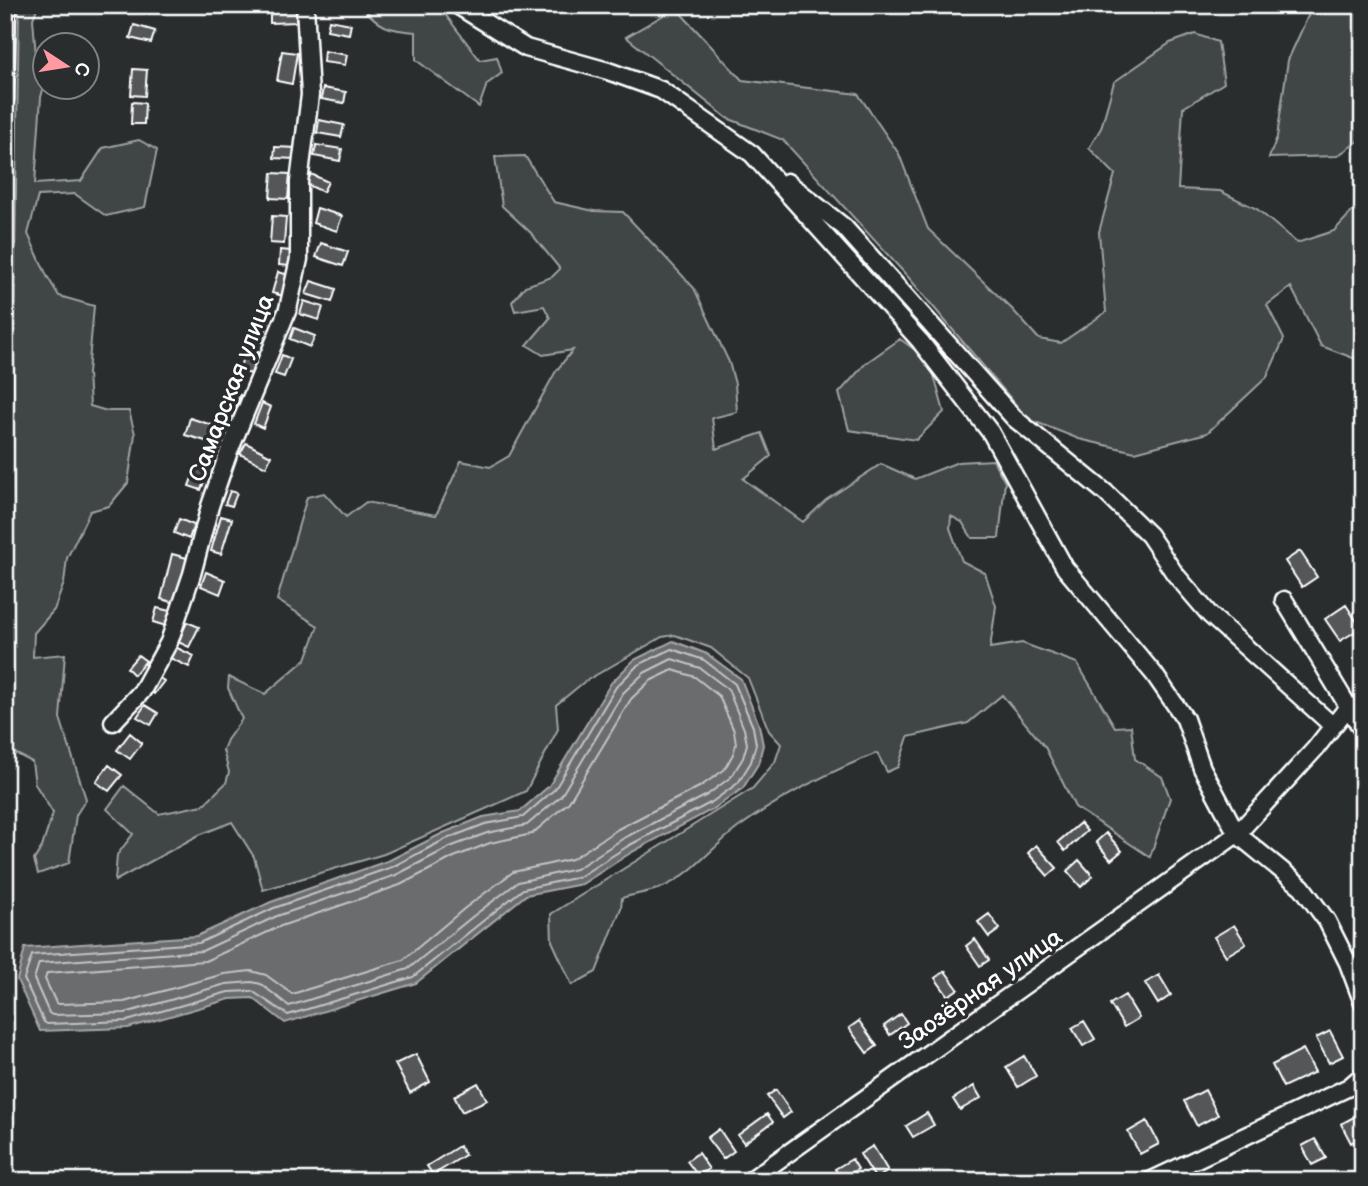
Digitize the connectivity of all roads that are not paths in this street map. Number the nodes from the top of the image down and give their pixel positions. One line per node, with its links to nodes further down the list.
1 (7, 5): 4 (street)
2 (305, 5): 8 (street, Самарская улица)
3 (457, 5): 5 (street)
4 (5, 100)
5 (752, 154): 9 (street); 11 (street)
6 (1284, 600): 7 (street)
7 (1348, 707): 9 (street, Заозёрная улица); 10 (street)
8 (113, 722)
9 (1333, 726): 11 (street, Заозёрная улица)
10 (1363, 731)
11 (1237, 834): 12 (street); 14 (street, Заозёрная улица)
12 (1363, 1003)
13 (1363, 1075): 15 (street)
14 (749, 1181)
15 (1150, 1181)

